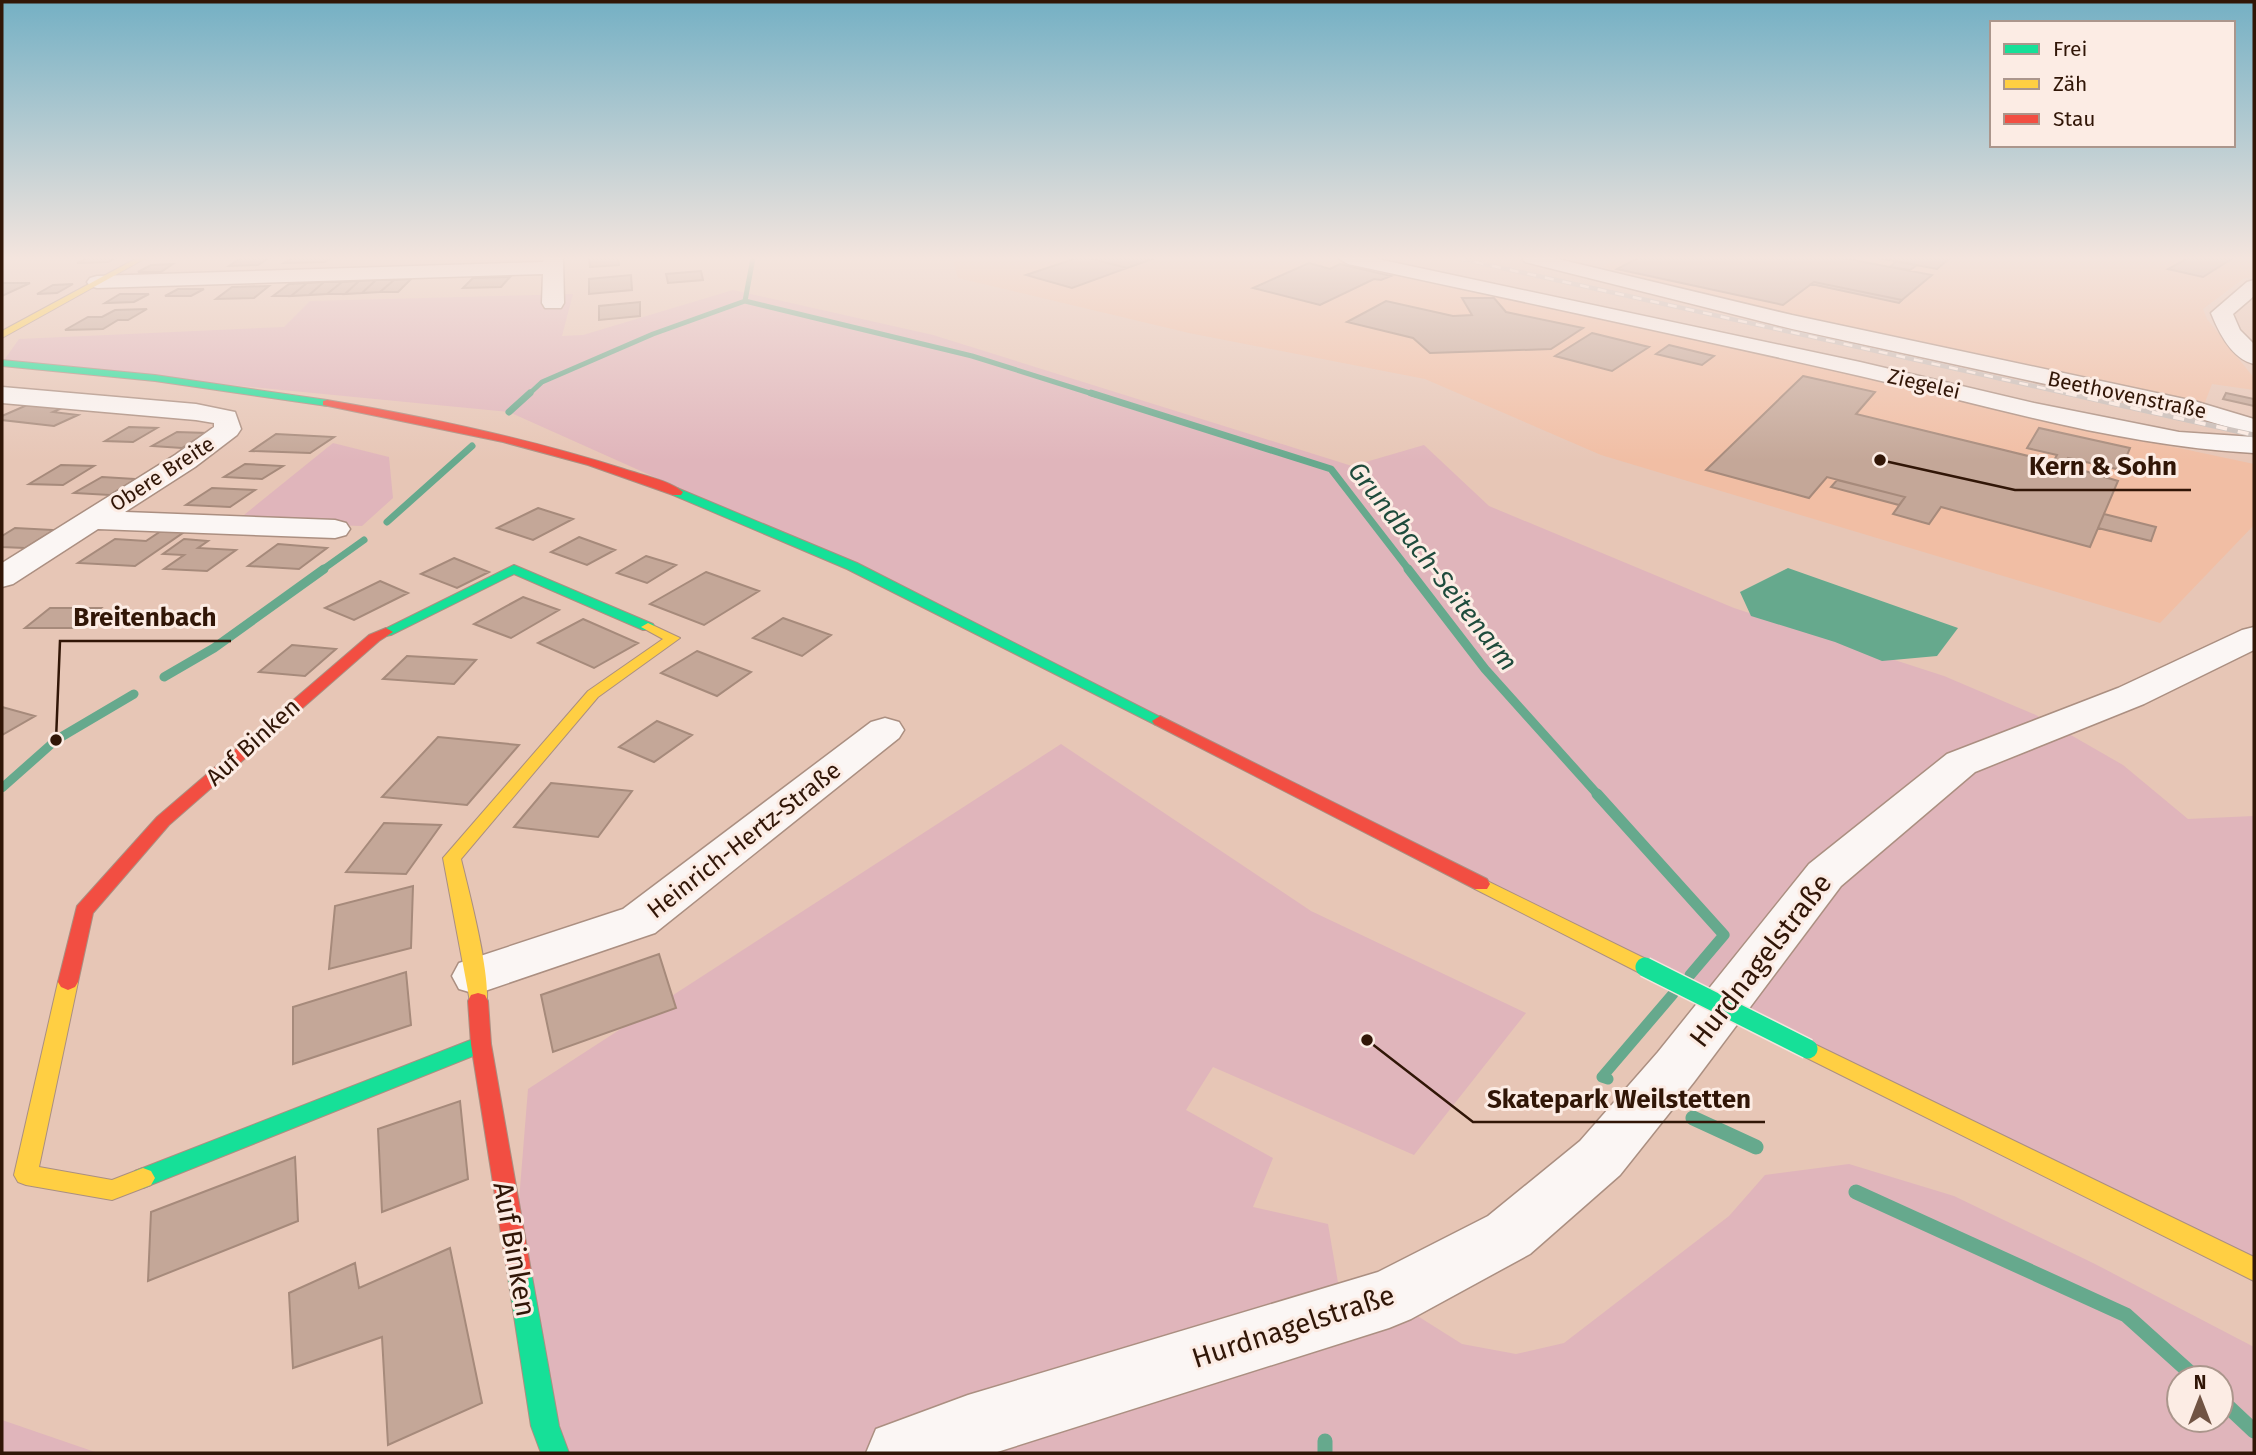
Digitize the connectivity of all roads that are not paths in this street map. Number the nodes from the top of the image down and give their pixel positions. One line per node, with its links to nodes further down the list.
1 (18, 326): 5 (main road)
2 (1654, 326): 10 (street, Ziegelei)
3 (1810, 326): 9 (street, Beethovenstraße)
4 (2231, 326): 6 (street)
5 (2, 335)
6 (2254, 357)
7 (2, 363): 18 (main road, bridge)
8 (2, 395): 11 (street, Obere Breite)
9 (2254, 427): 10 (street)
10 (2254, 445)
11 (90, 520): 12 (street); 13 (street, Obere Breite)
12 (335, 529)
13 (2, 577)
14 (2254, 637): 20 (street, Hurdnagelstraße)
15 (885, 730): 16 (street, Heinrich-Hertz-Straße)
16 (476, 976): 17 (main road, Auf Binken); 17 (main road, Auf Binken)
17 (481, 1044): 19 (main road, Auf Binken)
18 (2254, 1269)
19 (555, 1453)
20 (900, 1453)

